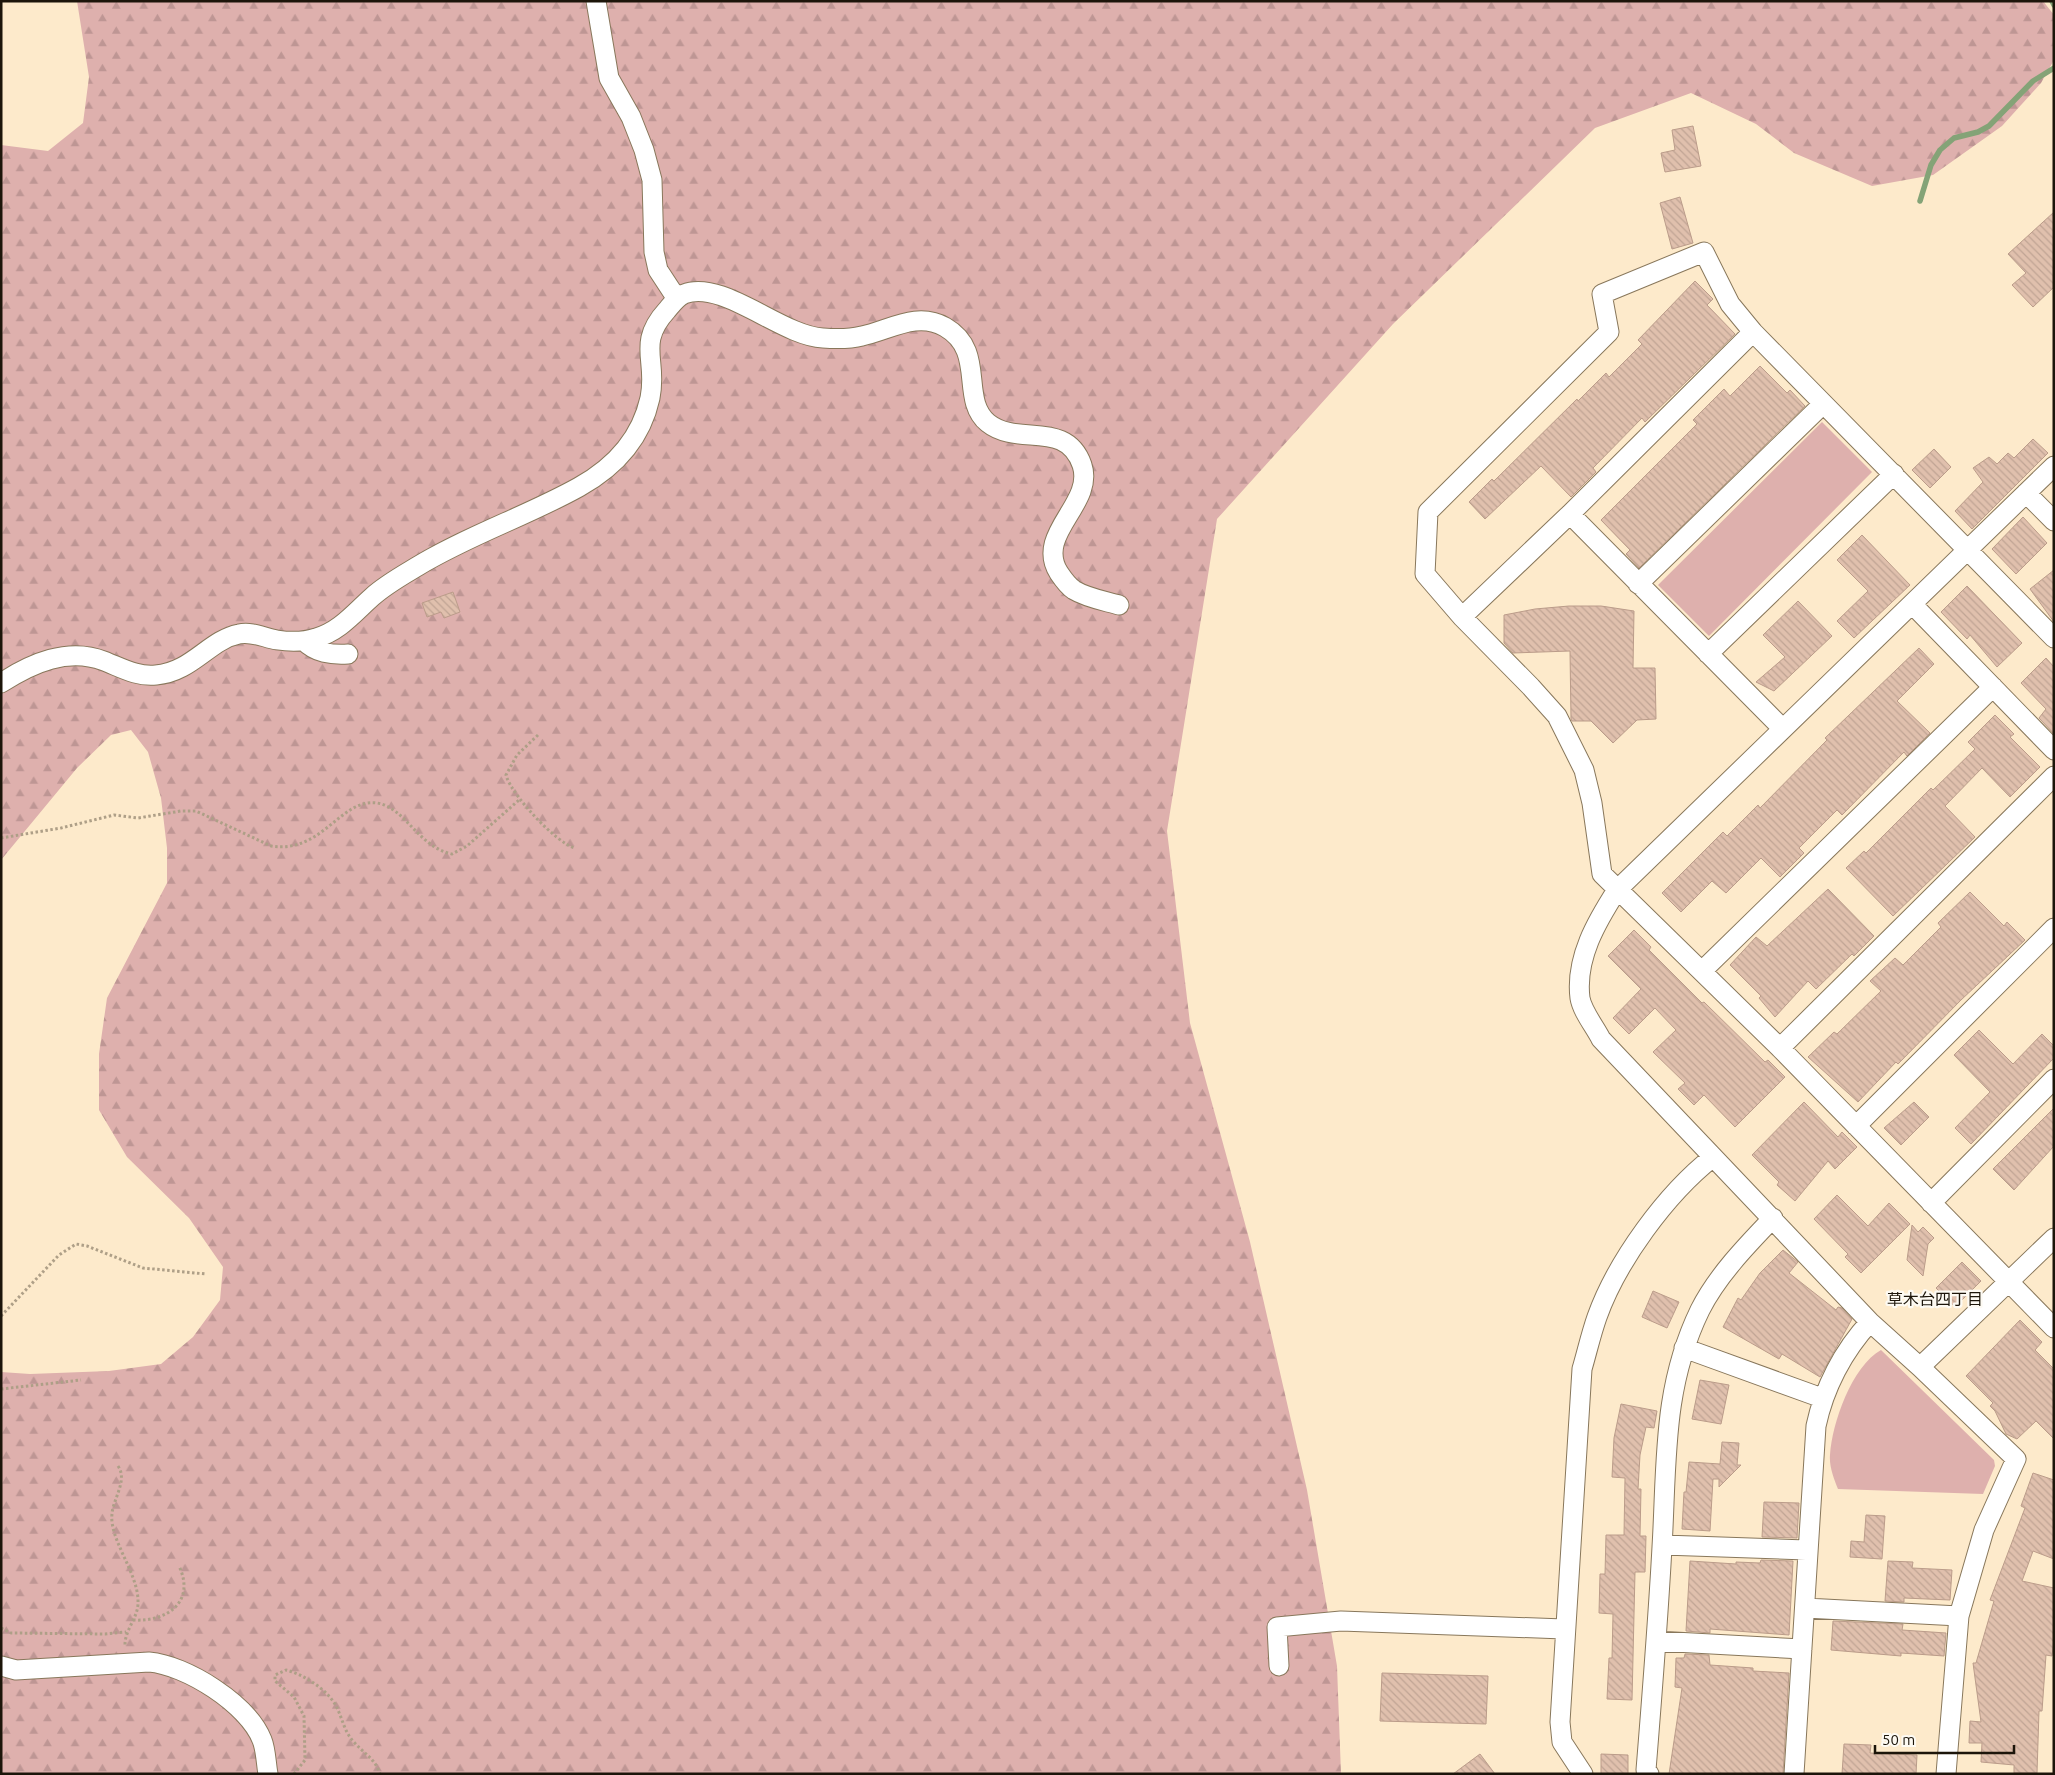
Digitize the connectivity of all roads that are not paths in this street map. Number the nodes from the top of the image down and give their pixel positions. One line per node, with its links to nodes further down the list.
1 (596, 1): 2 (street)
2 (677, 299): 13 (street); 16 (street)
3 (1753, 332): 4 (street); 8 (street); 14 (street)
4 (1824, 404): 6 (street); 11 (street)
5 (2054, 466): 7 (street)
6 (1894, 474): 10 (street); 18 (street)
7 (2026, 493): 9 (street); 10 (street)
8 (1570, 514): 11 (street); 14 (street)
9 (2054, 521)
10 (1967, 550): 12 (street); 15 (street)
11 (1638, 584): 18 (street)
12 (1912, 604): 20 (street); 21 (street)
13 (1119, 605)
14 (1462, 617): 24 (street)
15 (2054, 638)
16 (304, 641): 17 (street); 19 (street)
17 (348, 654)
18 (1708, 654): 21 (street)
19 (1, 683)
20 (1993, 687): 22 (street); 26 (street)
21 (1783, 729): 24 (street)
22 (2054, 750)
23 (2054, 776): 27 (street)
24 (1617, 890): 26 (street); 30 (street)
25 (2054, 928): 29 (street)
26 (1702, 971): 27 (street)
27 (1780, 1048): 29 (street)
28 (2054, 1079): 31 (street)
29 (1856, 1126): 31 (street)
30 (1713, 1157): 32 (street); 44 (street)
31 (1931, 1203): 34 (street)
32 (1774, 1218): 35 (street); 37 (street)
33 (2054, 1238): 34 (street)
34 (2009, 1282): 36 (street); 38 (street)
35 (1870, 1322): 38 (street); 39 (street)
36 (2054, 1328)
37 (1684, 1348): 39 (street); 40 (street)
38 (1920, 1367): 43 (street)
39 (1822, 1398): 41 (street)
40 (1662, 1545): 41 (street); 45 (street)
41 (1806, 1550): 42 (street)
42 (1805, 1608): 43 (street); 46 (street)
43 (1960, 1616): 53 (street)
44 (1564, 1629): 48 (street); 50 (street)
45 (1656, 1641): 46 (street); 51 (street)
46 (1802, 1649): 52 (street)
47 (1, 1666): 49 (street)
48 (1279, 1666)
49 (268, 1774)
50 (1583, 1774)
51 (1648, 1774)
52 (1794, 1774)
53 (1946, 1774)

